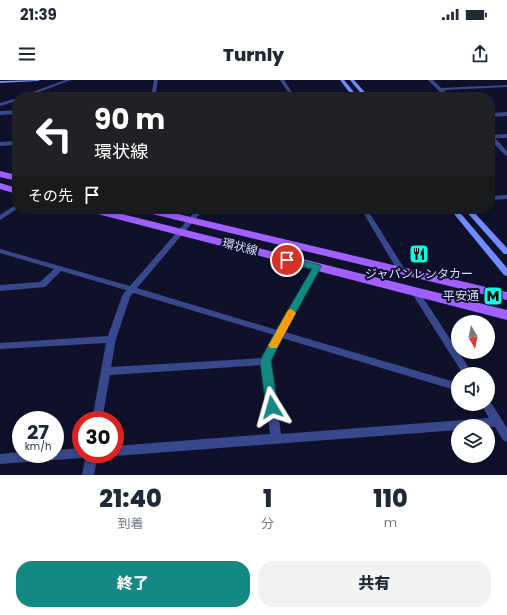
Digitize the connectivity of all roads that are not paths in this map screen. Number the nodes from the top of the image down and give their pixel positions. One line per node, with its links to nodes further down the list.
1 (38, 80): 8 (street)
2 (69, 80): 11 (street)
3 (156, 80): 12 (street)
4 (282, 80): 13 (street)
5 (342, 80): 14 (street)
6 (352, 80): 15 (street)
7 (430, 80): 10 (street)
8 (0, 82)
9 (507, 86): 10 (street)
10 (439, 89): 16 (street)
11 (35, 92)
12 (154, 92)
13 (290, 92)
14 (352, 92)
15 (363, 92)
16 (442, 92)
17 (12, 101): 18 (street)
18 (0, 105)
19 (12, 112): 20 (street)
20 (0, 113)
21 (507, 114): 22 (street)
22 (495, 115)
23 (507, 136): 24 (street)
24 (495, 137)
25 (495, 142): 28 (street)
26 (12, 143): 27 (street)
27 (0, 144)
28 (507, 154)
29 (0, 174): 30 (main road)
30 (12, 177)
31 (0, 186): 32 (main road)
32 (12, 189)
33 (507, 197): 34 (street)
34 (495, 198)
35 (12, 210): 42 (street)
36 (110, 214): 44 (main road, 環状線)
37 (166, 214): 43 (main road, 環状線)
38 (197, 214): 43 (street)
39 (367, 214): 49 (street)
40 (457, 214): 50 (street)
41 (472, 214): 46 (street)
42 (0, 218)
43 (192, 220): 44 (street); 49 (main road, 環状線)
44 (181, 232): 47 (main road, 環状線); 52 (street)
45 (0, 250): 48 (street)
46 (507, 252)
47 (317, 267): 53 (main road, 環状線); 56 (street)
48 (60, 268): 51 (street); 52 (street)
49 (402, 271): 54 (main road, 環状線)
50 (507, 273)
51 (0, 288)
52 (131, 289): 56 (street); 57 (street)
53 (415, 292): 55 (main road, 環状線); 60 (street)
54 (507, 296)
55 (507, 315)
56 (279, 334): 59 (street); 62 (street)
57 (111, 339): 58 (street); 61 (street)
58 (0, 346)
59 (266, 361): 61 (street); 67 (street)
60 (463, 367)
61 (106, 371): 63 (street)
62 (451, 385)
63 (99, 411)
64 (490, 411): 65 (street)
65 (497, 422): 66 (street); 67 (street)
66 (507, 437)
67 (276, 438): 68 (street)
68 (124, 450)
69 (72, 454): 70 (street)
70 (0, 459)
71 (90, 463): 72 (street)
72 (88, 475)

